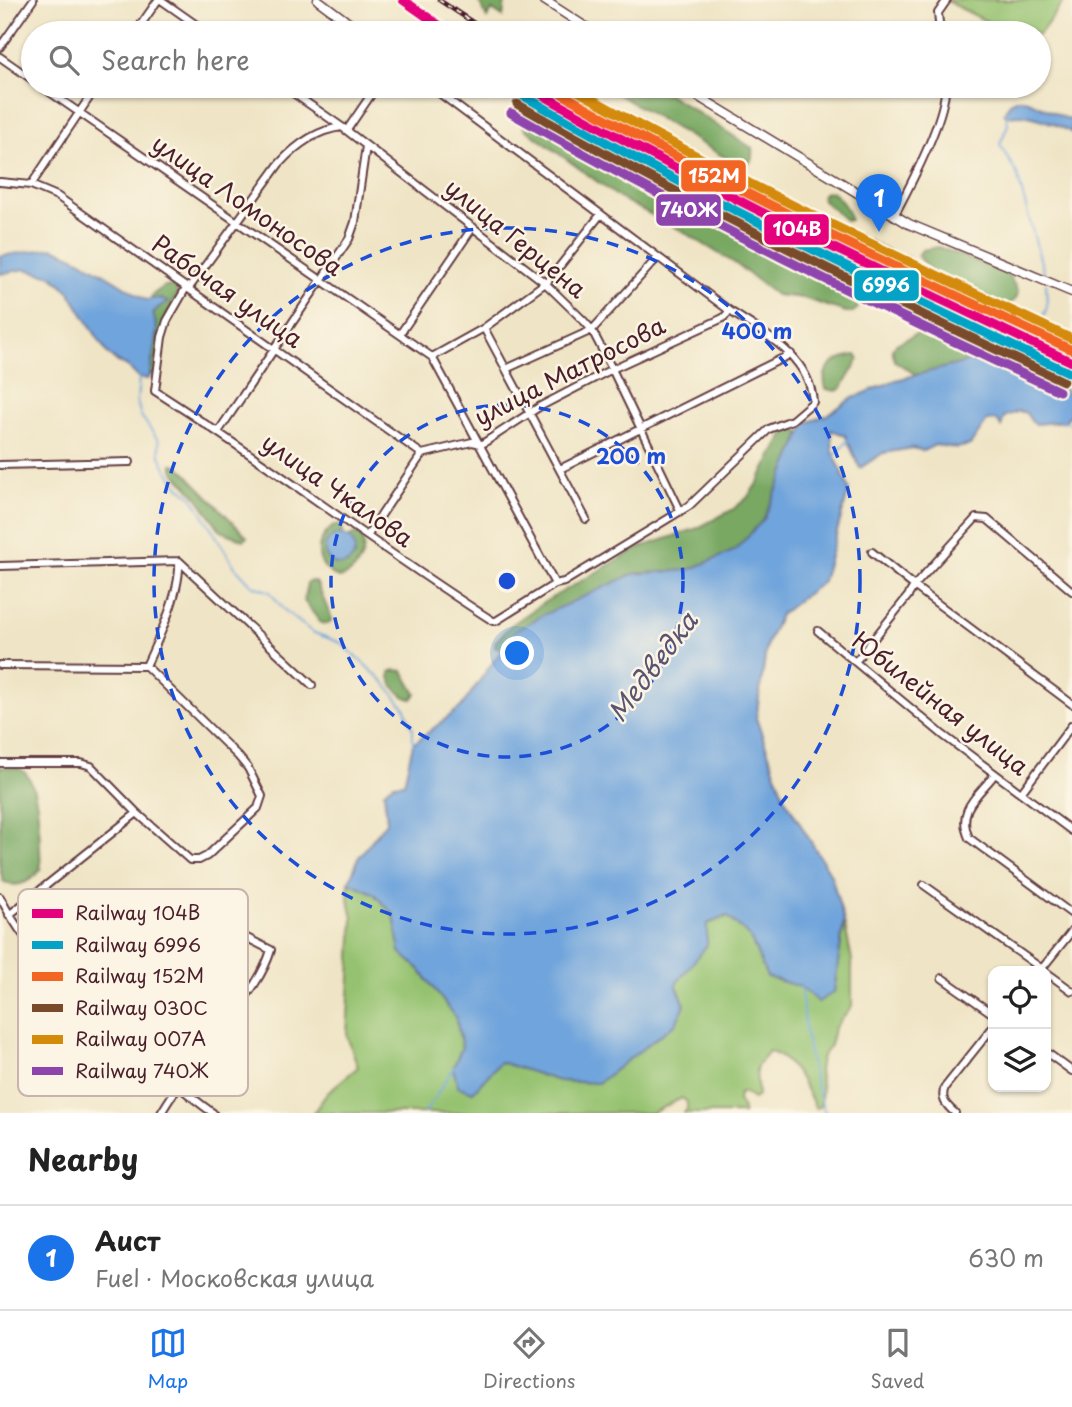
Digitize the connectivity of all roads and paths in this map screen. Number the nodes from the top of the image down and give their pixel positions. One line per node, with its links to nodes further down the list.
1 (33, 0): 11 (street)
2 (160, 0): 6 (street); 7 (street)
3 (318, 0): 8 (street)
4 (544, 0): 9 (street)
5 (947, 0): 10 (street)
6 (144, 21)
7 (191, 21)
8 (346, 21)
9 (576, 21)
10 (939, 21)
11 (0, 47)
12 (0, 57): 13 (street)
13 (21, 72)
14 (58, 98): 21 (street, улица Ломоносова)
15 (88, 98): 21 (street)
16 (300, 98): 22 (street, улица Герцена)
17 (368, 98): 22 (street)
18 (446, 98): 26 (street)
19 (701, 98): 27 (street)
20 (946, 98): 27 (street)
21 (78, 112): 25 (street); 28 (street, улица Ломоносова)
22 (344, 128): 23 (street, улица Герцена); 28 (street)
23 (366, 146): 29 (street, улица Герцена); 31 (street)
24 (0, 182): 25 (street, Рабочая улица)
25 (32, 185): 33 (street, Рабочая улица)
26 (601, 214): 30 (street); 32 (street)
27 (894, 216): 34 (street)
28 (238, 221): 31 (street, улица Ломоносова); 33 (street)
29 (473, 227): 32 (street, улица Герцена); 38 (street)
30 (658, 257): 35 (street); 37 (street)
31 (322, 281): 38 (street, улица Ломоносова); 39 (street)
32 (544, 282): 36 (street); 37 (street, улица Герцена)
33 (188, 287): 39 (street, Рабочая улица); 46 (street, улица Чкалова)
34 (1072, 292)
35 (730, 311): 40 (street); 43 (street, улица Матросова)
36 (484, 328): 41 (street); 42 (street)
37 (592, 330): 42 (street); 43 (street, улица Герцена)
38 (400, 334): 41 (street, улица Ломоносова)
39 (276, 350): 46 (street); 48 (street, Рабочая улица)
40 (790, 354): 45 (street); 52 (street)
41 (432, 357): 47 (street)
42 (506, 369): 44 (street)
43 (612, 369): 44 (street, улица Матросова); 45 (street, улица Герцена)
44 (530, 415): 47 (street, улица Матросова); 51 (street)
45 (641, 429): 51 (street); 52 (street, улица Герцена)
46 (218, 432): 54 (street, улица Чкалова)
47 (477, 443): 48 (street, улица Матросова); 58 (street)
48 (422, 454): 54 (street)
49 (130, 462): 50 (street)
50 (0, 465)
51 (559, 469): 53 (street)
52 (680, 510): 58 (street)
53 (586, 519)
54 (368, 535): 58 (street, улица Чкалова)
55 (872, 552): 59 (street)
56 (178, 561): 57 (street); 64 (street); 65 (street)
57 (0, 566)
58 (555, 584)
59 (914, 586): 60 (street); 62 (street); 66 (street)
60 (1072, 591)
61 (818, 631): 62 (street, Юбилейная улица)
62 (856, 661): 69 (street, Юбилейная улица)
63 (0, 665): 64 (street)
64 (146, 666): 71 (street)
65 (312, 685)
66 (1072, 704)
67 (1072, 725): 70 (street)
68 (0, 764): 71 (street)
69 (995, 774): 70 (street, Юбилейная улица); 77 (street)
70 (1021, 793): 72 (street, Юбилейная улица)
71 (137, 813): 74 (street)
72 (1072, 831)
73 (924, 886): 82 (street)
74 (42, 889)
75 (0, 897): 78 (street)
76 (18, 908): 78 (street)
77 (1072, 914)
78 (9, 915): 79 (street)
79 (18, 930)
80 (1072, 931): 83 (street)
81 (248, 938): 87 (street)
82 (1036, 966)
83 (1047, 966)
84 (1051, 977): 86 (street)
85 (942, 978): 88 (street)
86 (1072, 991)
87 (248, 995)
88 (988, 1010)
89 (991, 1029): 96 (street)
90 (1051, 1056): 91 (street)
91 (1072, 1071)
92 (171, 1096): 94 (street)
93 (190, 1096): 95 (street)
94 (161, 1113)
95 (213, 1113)
96 (955, 1113)

